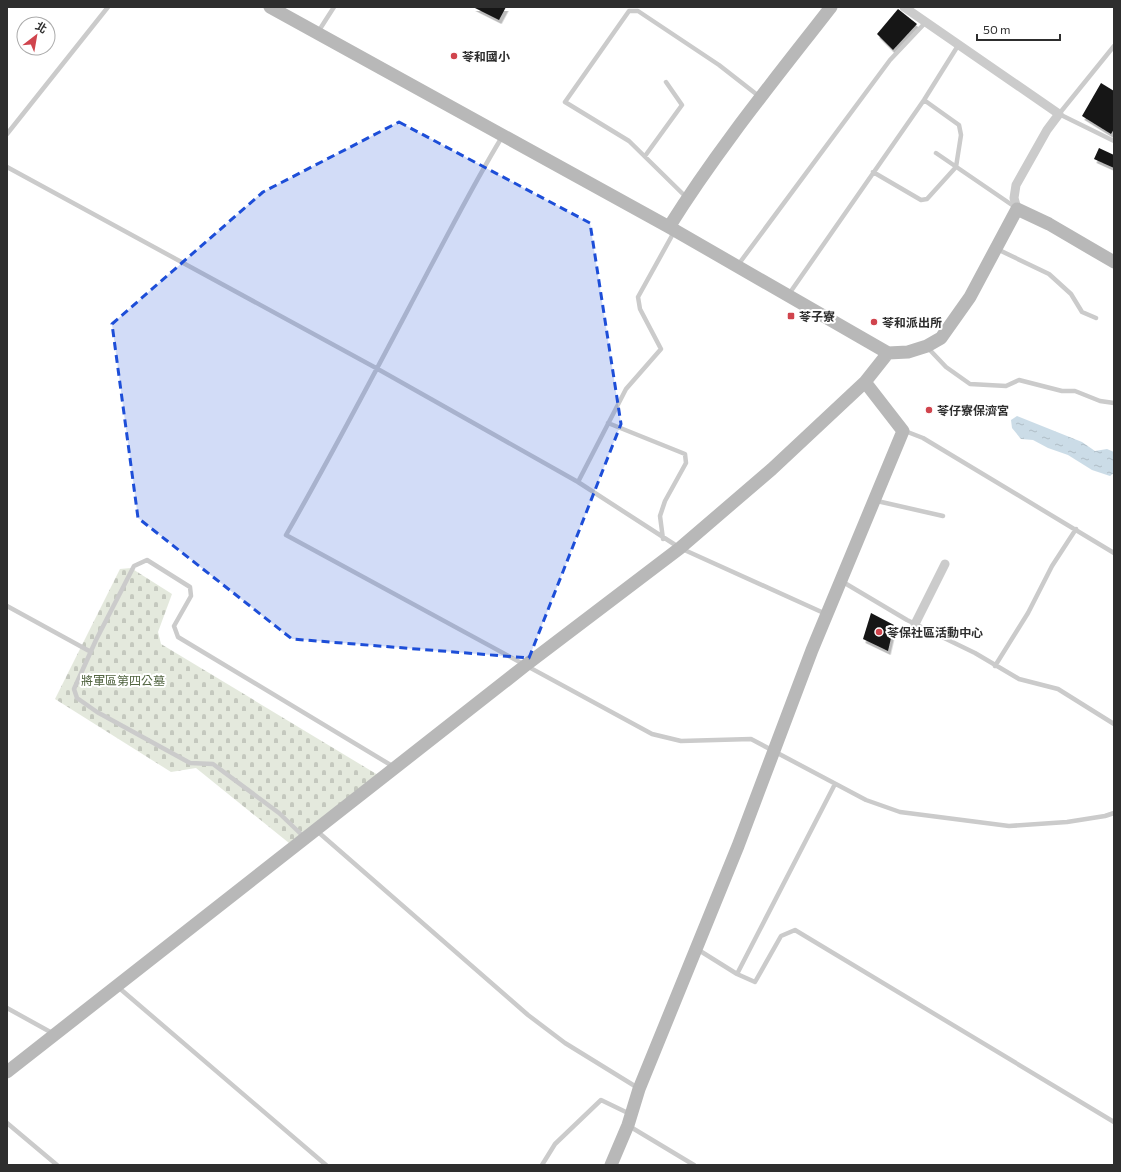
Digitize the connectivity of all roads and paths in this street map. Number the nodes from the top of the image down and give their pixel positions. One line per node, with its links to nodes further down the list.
1 (108, 7): 14 (lane)
2 (270, 7): 7 (street)
3 (334, 7): 7 (lane)
4 (831, 7): 11 (street)
5 (904, 7): 6 (street)
6 (925, 22): 8 (street); 27 (lane)
7 (318, 32): 15 (street)
8 (959, 44): 12 (lane); 13 (street)
9 (1114, 46): 13 (lane)
10 (666, 82): 18 (lane)
11 (760, 98): 18 (lane); 22 (street)
12 (924, 100): 20 (lane); 21 (lane)
13 (1059, 114): 16 (lane); 23 (street)
14 (7, 134)
15 (504, 135): 24 (street); 32 (lane)
16 (1114, 141)
17 (936, 153): 20 (lane)
18 (646, 156): 22 (lane)
19 (7, 167): 32 (lane)
20 (956, 167): 21 (lane); 23 (lane)
21 (873, 172): 28 (lane)
22 (687, 198): 24 (street)
23 (1017, 209): 25 (street); 26 (street)
24 (672, 229): 27 (street); 35 (lane)
25 (996, 248): 29 (lane); 30 (street)
26 (1114, 262)
27 (737, 265): 28 (street)
28 (788, 296): 31 (street)
29 (1096, 318)
30 (927, 346): 31 (street); 34 (lane)
31 (888, 353): 33 (street)
32 (376, 368): 37 (lane); 50 (lane)
33 (865, 382): 36 (street); 42 (street)
34 (1114, 403)
35 (608, 424): 37 (lane); 41 (lane)
36 (903, 431): 38 (street); 40 (lane)
37 (578, 482): 41 (lane)
38 (874, 500): 39 (lane); 45 (street)
39 (943, 516)
40 (1076, 528): 43 (lane); 51 (lane)
41 (663, 539): 42 (lane)
42 (680, 548): 47 (lane); 50 (street)
43 (1114, 552)
44 (945, 564): 48 (street)
45 (841, 581): 47 (street); 48 (lane)
46 (7, 606): 49 (lane)
47 (827, 614): 53 (street)
48 (915, 624): 51 (lane)
49 (91, 652): 54 (lane); 57 (lane)
50 (526, 665): 53 (lane); 54 (street)
51 (994, 666): 52 (lane)
52 (1114, 724)
53 (775, 752): 55 (lane); 58 (street)
54 (395, 768): 57 (street)
55 (835, 784): 56 (lane); 59 (lane)
56 (1114, 813)
57 (311, 834): 60 (street); 64 (lane)
58 (697, 949): 59 (lane); 64 (street)
59 (737, 974): 66 (lane)
60 (117, 986): 62 (street); 69 (lane)
61 (7, 1008): 62 (lane)
62 (56, 1035): 63 (street)
63 (7, 1072)
64 (639, 1089): 65 (street)
65 (630, 1120): 70 (lane); 71 (street); 72 (lane)
66 (1114, 1122)
67 (7, 1123): 68 (lane)
68 (56, 1165)
69 (326, 1165)
70 (542, 1165)
71 (611, 1165)
72 (694, 1165)

